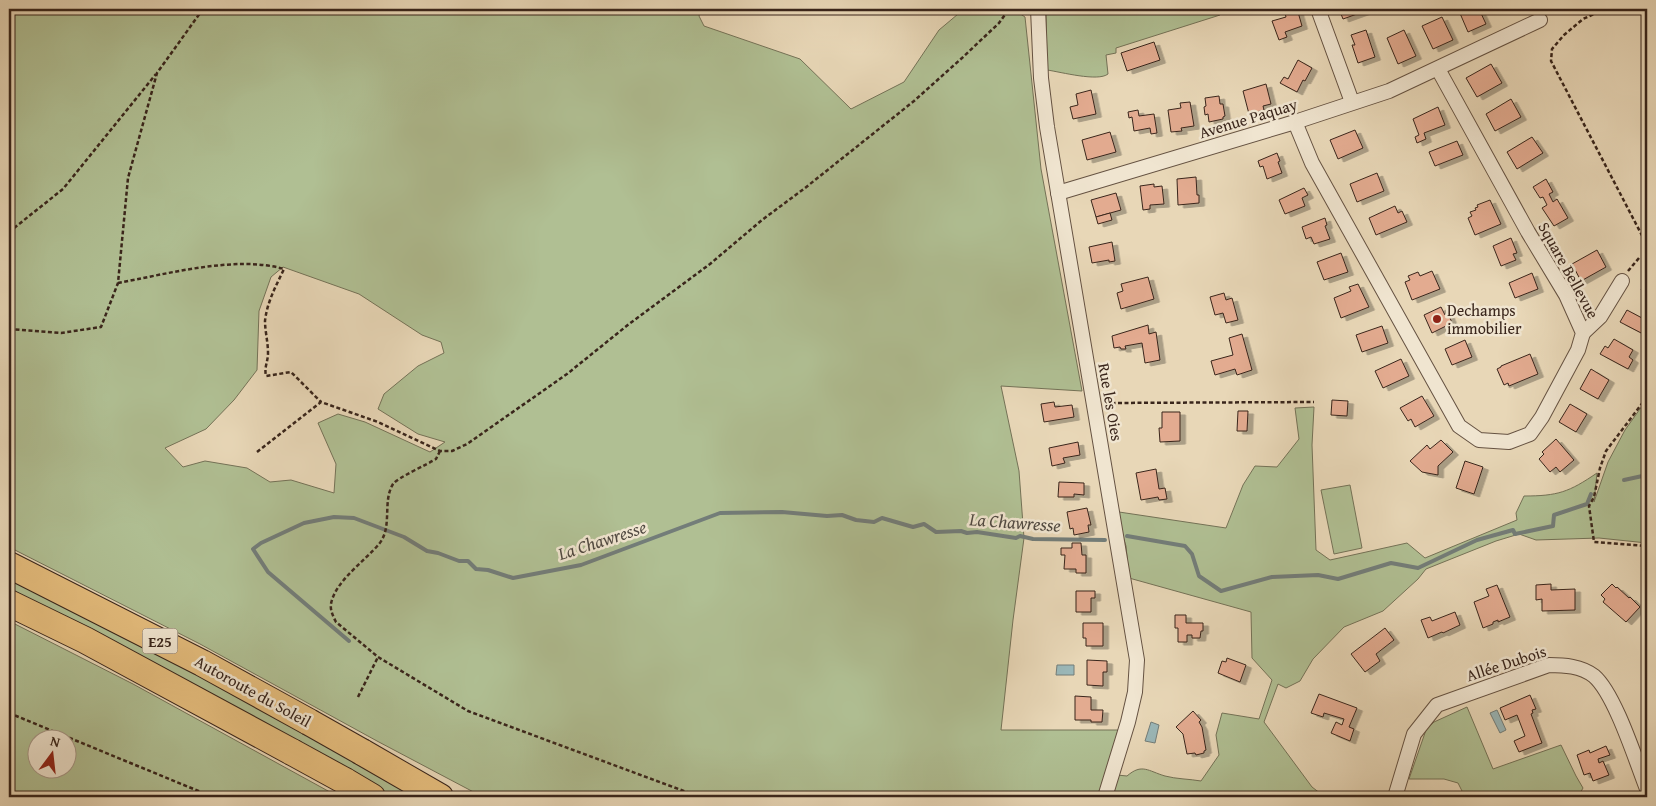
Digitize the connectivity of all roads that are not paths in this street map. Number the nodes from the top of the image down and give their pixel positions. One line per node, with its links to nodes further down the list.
1 (1038, 9): 7 (street, Rue les Oies)
2 (1318, 9): 5 (street)
3 (1540, 20): 4 (street)
4 (1438, 69): 5 (street); 9 (street, Square Bellevue)
5 (1352, 102): 6 (street, Avenue Paquay)
6 (1295, 122): 7 (street, Avenue Paquay); 9 (street, Square Bellevue)
7 (1058, 193): 15 (street, Rue les Oies)
8 (1622, 281): 9 (street)
9 (1583, 333)
10 (9, 565): 14 (highway, Autoroute du Soleil / E25, bridge)
11 (9, 603): 13 (highway, Autoroute du Soleil / E25, bridge)
12 (1647, 788): 16 (street, Allée Dubois)
13 (372, 797)
14 (440, 797)
15 (1104, 797)
16 (1395, 797)

